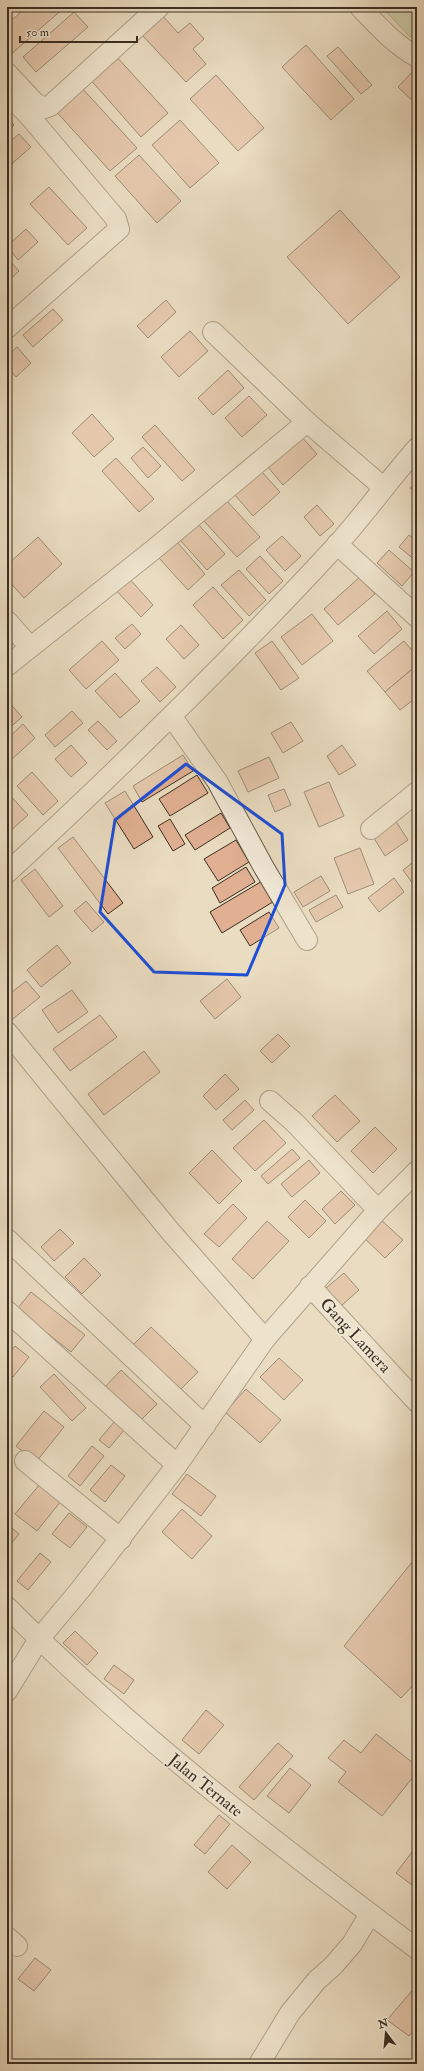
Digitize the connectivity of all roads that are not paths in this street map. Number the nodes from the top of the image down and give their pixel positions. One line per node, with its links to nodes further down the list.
1 (11, 7): 4 (street)
2 (159, 7): 6 (street)
3 (360, 7): 5 (street)
4 (7, 10)
5 (417, 57)
6 (7, 73)
7 (7, 93): 8 (street)
8 (7, 328)
9 (213, 332): 10 (street)
10 (307, 422): 12 (street); 16 (street)
11 (417, 448): 12 (street)
12 (383, 487): 13 (street)
13 (337, 544): 14 (street); 18 (street)
14 (417, 617)
15 (7, 620): 16 (street)
16 (30, 647): 17 (street)
17 (7, 666)
18 (172, 717): 21 (street); 22 (street)
19 (417, 792): 20 (street)
20 (371, 829)
21 (7, 873)
22 (307, 940)
23 (7, 1032): 30 (street)
24 (270, 1101): 26 (street)
25 (417, 1171): 26 (street)
26 (378, 1210): 28 (street)
27 (7, 1239): 32 (street)
28 (310, 1286): 30 (street); 31 (street, Gang Lamera)
29 (7, 1311): 34 (street)
30 (265, 1339): 32 (street)
31 (417, 1402)
32 (205, 1426): 34 (street)
33 (25, 1462): 35 (street)
34 (177, 1465): 35 (street)
35 (121, 1539): 37 (street)
36 (7, 1607): 37 (street, Jalan Ternate)
37 (38, 1639): 38 (street); 39 (street, Jalan Ternate)
38 (7, 1691)
39 (370, 1914): 40 (street, Jalan Ternate); 41 (street)
40 (417, 1949)
41 (258, 2064)

